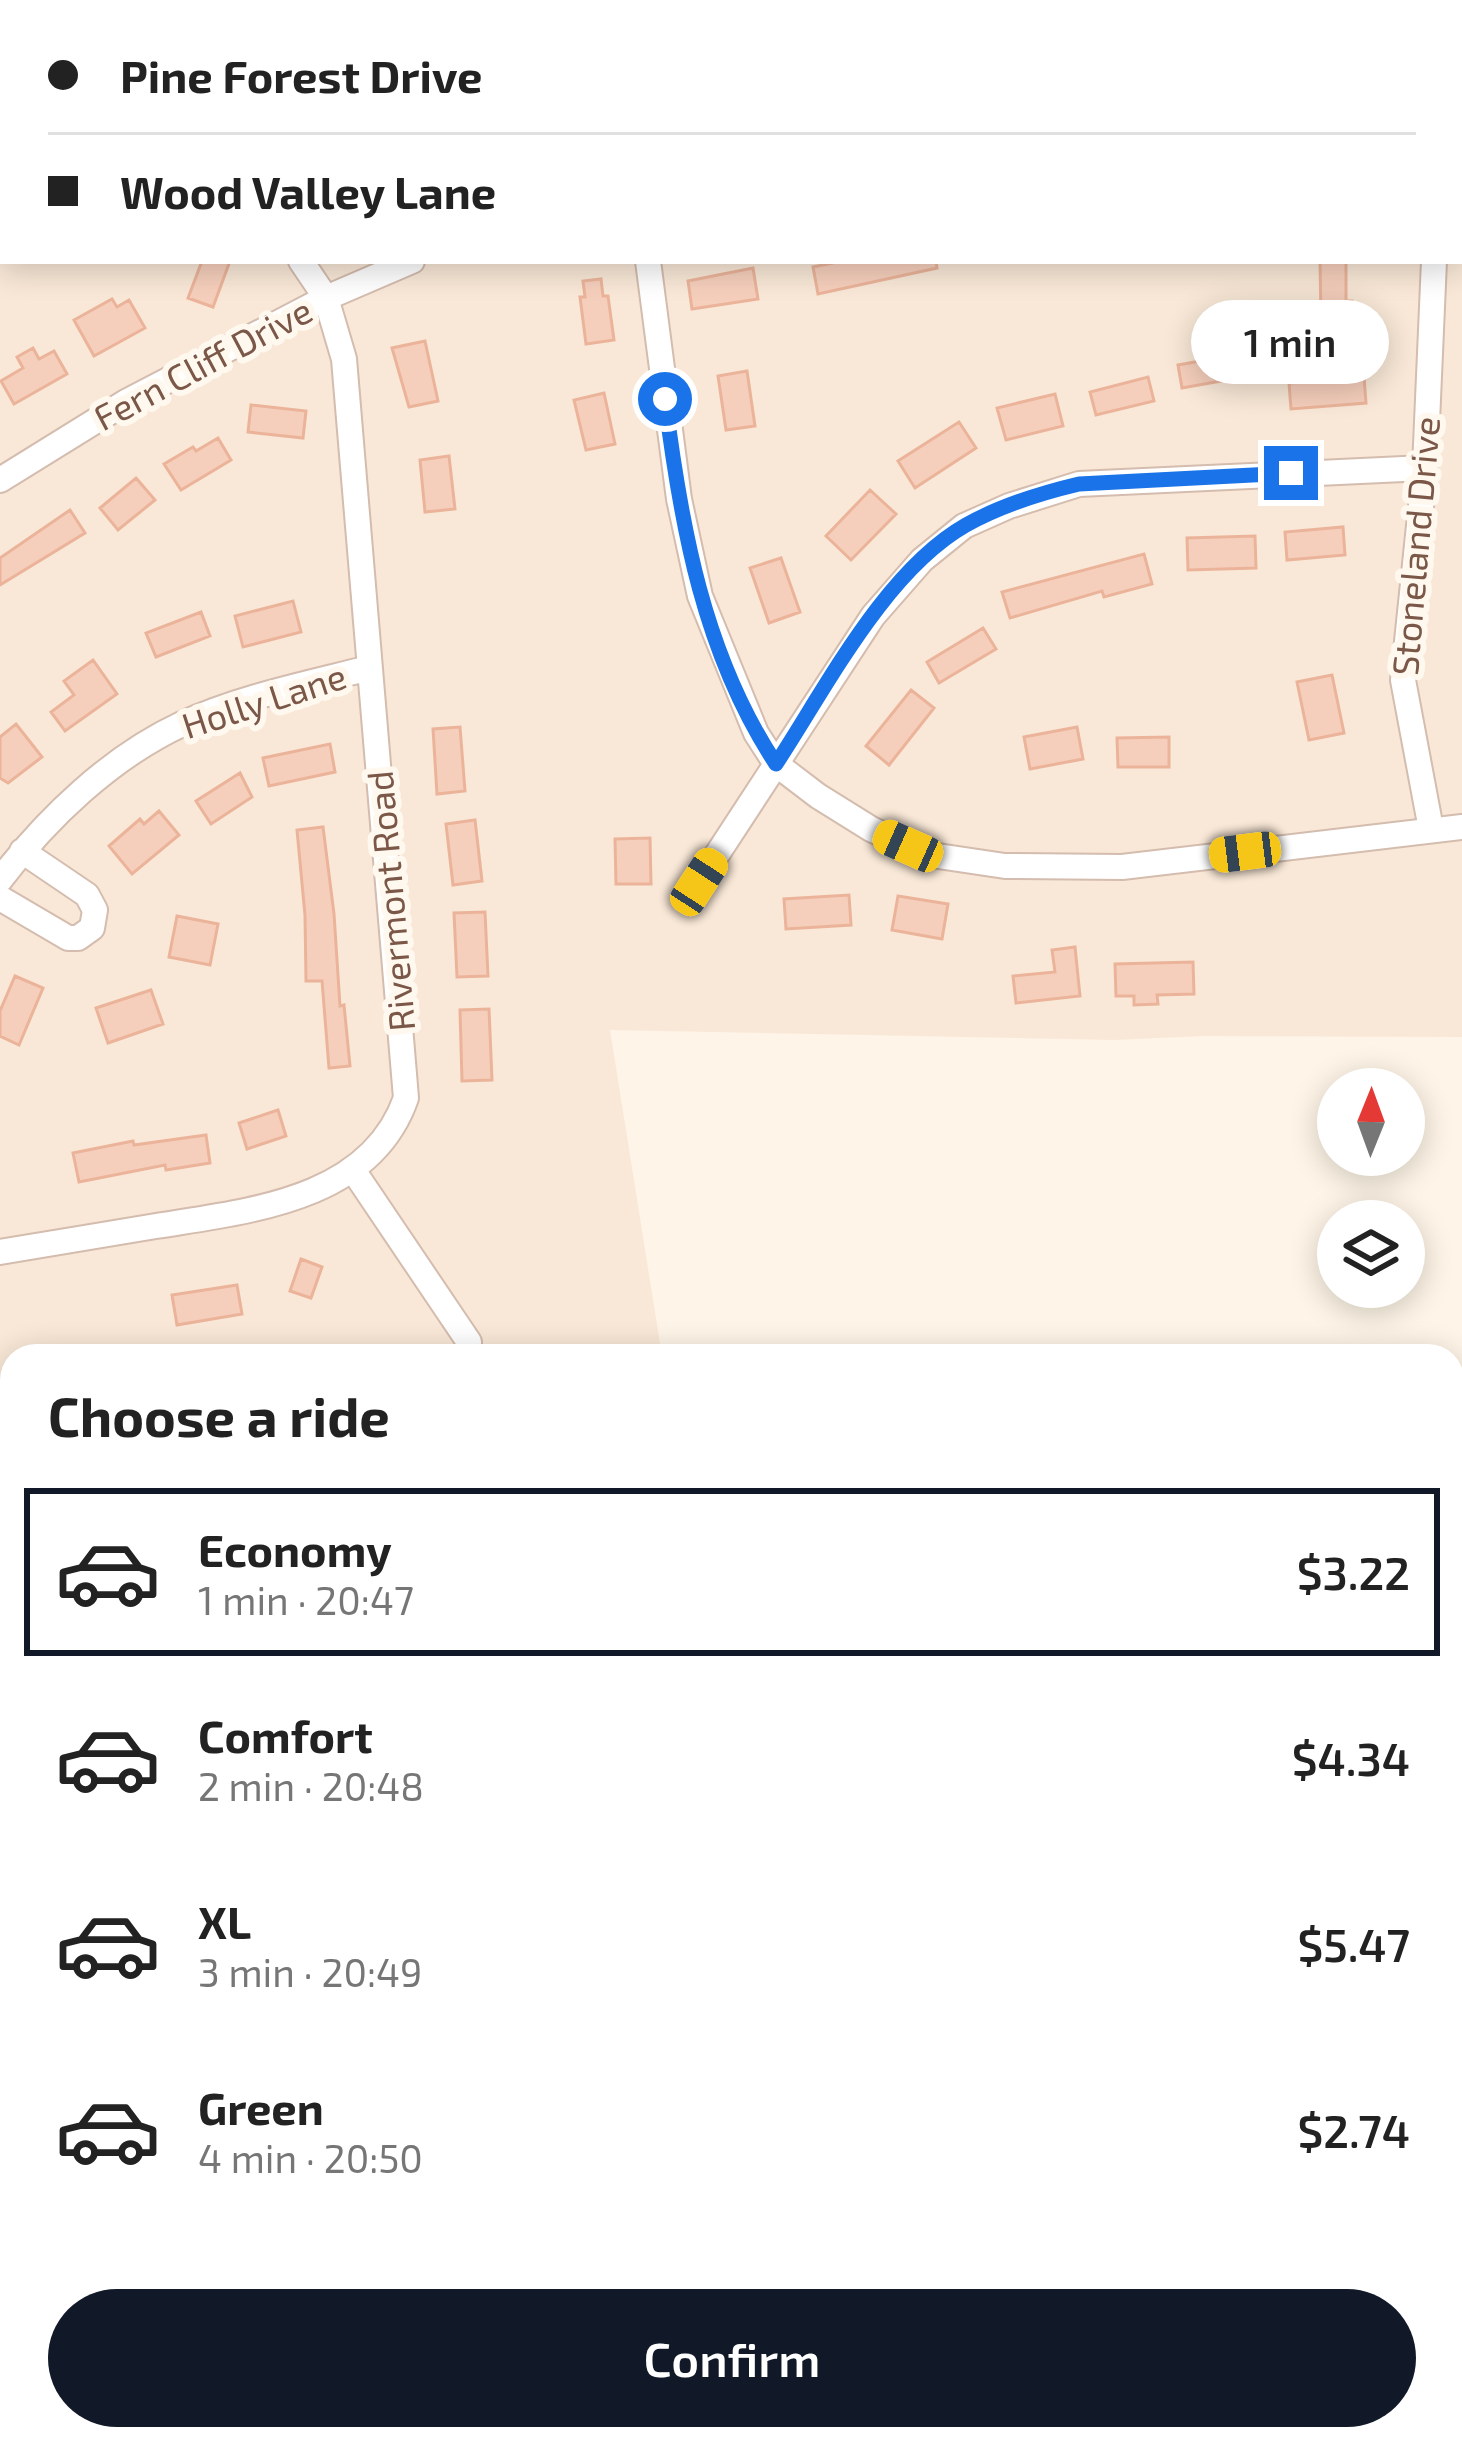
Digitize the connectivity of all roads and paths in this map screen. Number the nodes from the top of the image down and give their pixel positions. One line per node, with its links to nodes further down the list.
1 (303, 264): 5 (street, Rivermont Road)
2 (405, 264): 5 (street, Fern Cliff Drive)
3 (648, 264): 9 (street)
4 (1434, 264): 6 (street, Stoneland Drive)
5 (326, 298): 7 (street, Fern Cliff Drive); 8 (street, Rivermont Road)
6 (1425, 468): 9 (street); 11 (street, Stoneland Drive)
7 (0, 480)
8 (369, 668): 12 (street, Holly Lane); 16 (street, Rivermont Road)
9 (776, 764): 11 (street); 14 (street)
10 (1462, 826): 11 (street)
11 (1431, 829)
12 (22, 851): 13 (street, Holly Lane); 15 (street)
13 (0, 880)
14 (699, 882)
15 (0, 898)
16 (353, 1170): 17 (street, Rivermont Road); 18 (street)
17 (0, 1252)
18 (469, 1342)

